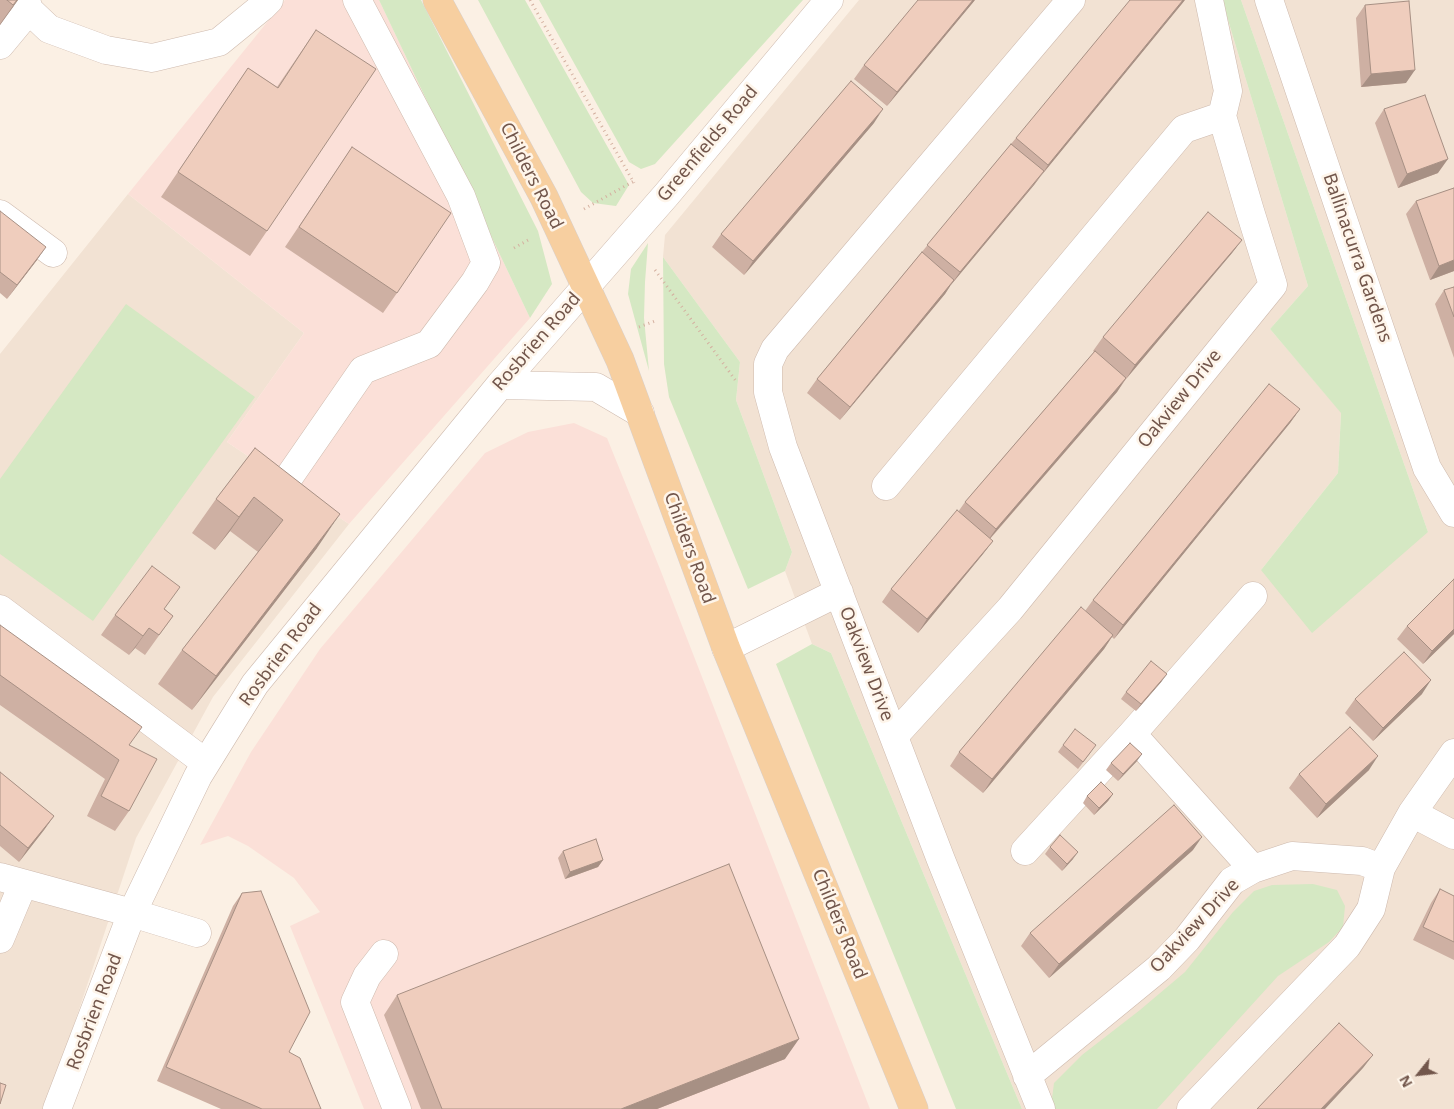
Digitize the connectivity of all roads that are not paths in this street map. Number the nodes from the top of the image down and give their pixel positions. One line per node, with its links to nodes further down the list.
1 (269, 0): 8 (street)
2 (357, 0): 16 (street)
3 (437, 0): 13 (main road, Childers Road)
4 (829, 0): 13 (street, Greenfields Road)
5 (1071, 0): 19 (street, Oakview Drive)
6 (1209, 0): 10 (street, Oakview Drive)
7 (1269, 0): 18 (street, Ballinacurra Gardens)
8 (28, 5): 9 (street)
9 (0, 45)
10 (1222, 116): 17 (street); 24 (street, Oakview Drive)
11 (0, 214): 12 (street)
12 (54, 253)
13 (586, 287): 14 (street, Rosbrien Road); 15 (main road, Childers Road)
14 (500, 385): 15 (street); 26 (street, Rosbrien Road)
15 (640, 413): 22 (main road, Childers Road)
16 (289, 478)
17 (886, 486)
18 (1454, 513)
19 (839, 592): 22 (street, Oakview Drive); 24 (street, Oakview Drive)
20 (1253, 596): 23 (street)
21 (0, 609): 26 (street)
22 (726, 648): 40 (main road, Childers Road)
23 (1132, 734): 29 (street); 31 (street)
24 (894, 736): 37 (street, Oakview Drive)
25 (1454, 753): 27 (street)
26 (206, 763): 33 (street, Rosbrien Road)
27 (1412, 813): 28 (street); 30 (street)
28 (1454, 835)
29 (1025, 851)
30 (1381, 868): 31 (street, Oakview Drive); 42 (street)
31 (1253, 869): 37 (street, Oakview Drive)
32 (11, 881): 33 (street); 35 (street)
33 (132, 914): 34 (street); 38 (street, Rosbrien Road)
34 (197, 934)
35 (0, 938)
36 (384, 954): 39 (street)
37 (1027, 1076): 41 (street, Oakview Drive)
38 (57, 1109)
39 (397, 1109)
40 (914, 1109)
41 (1041, 1109)
42 (1192, 1109)

